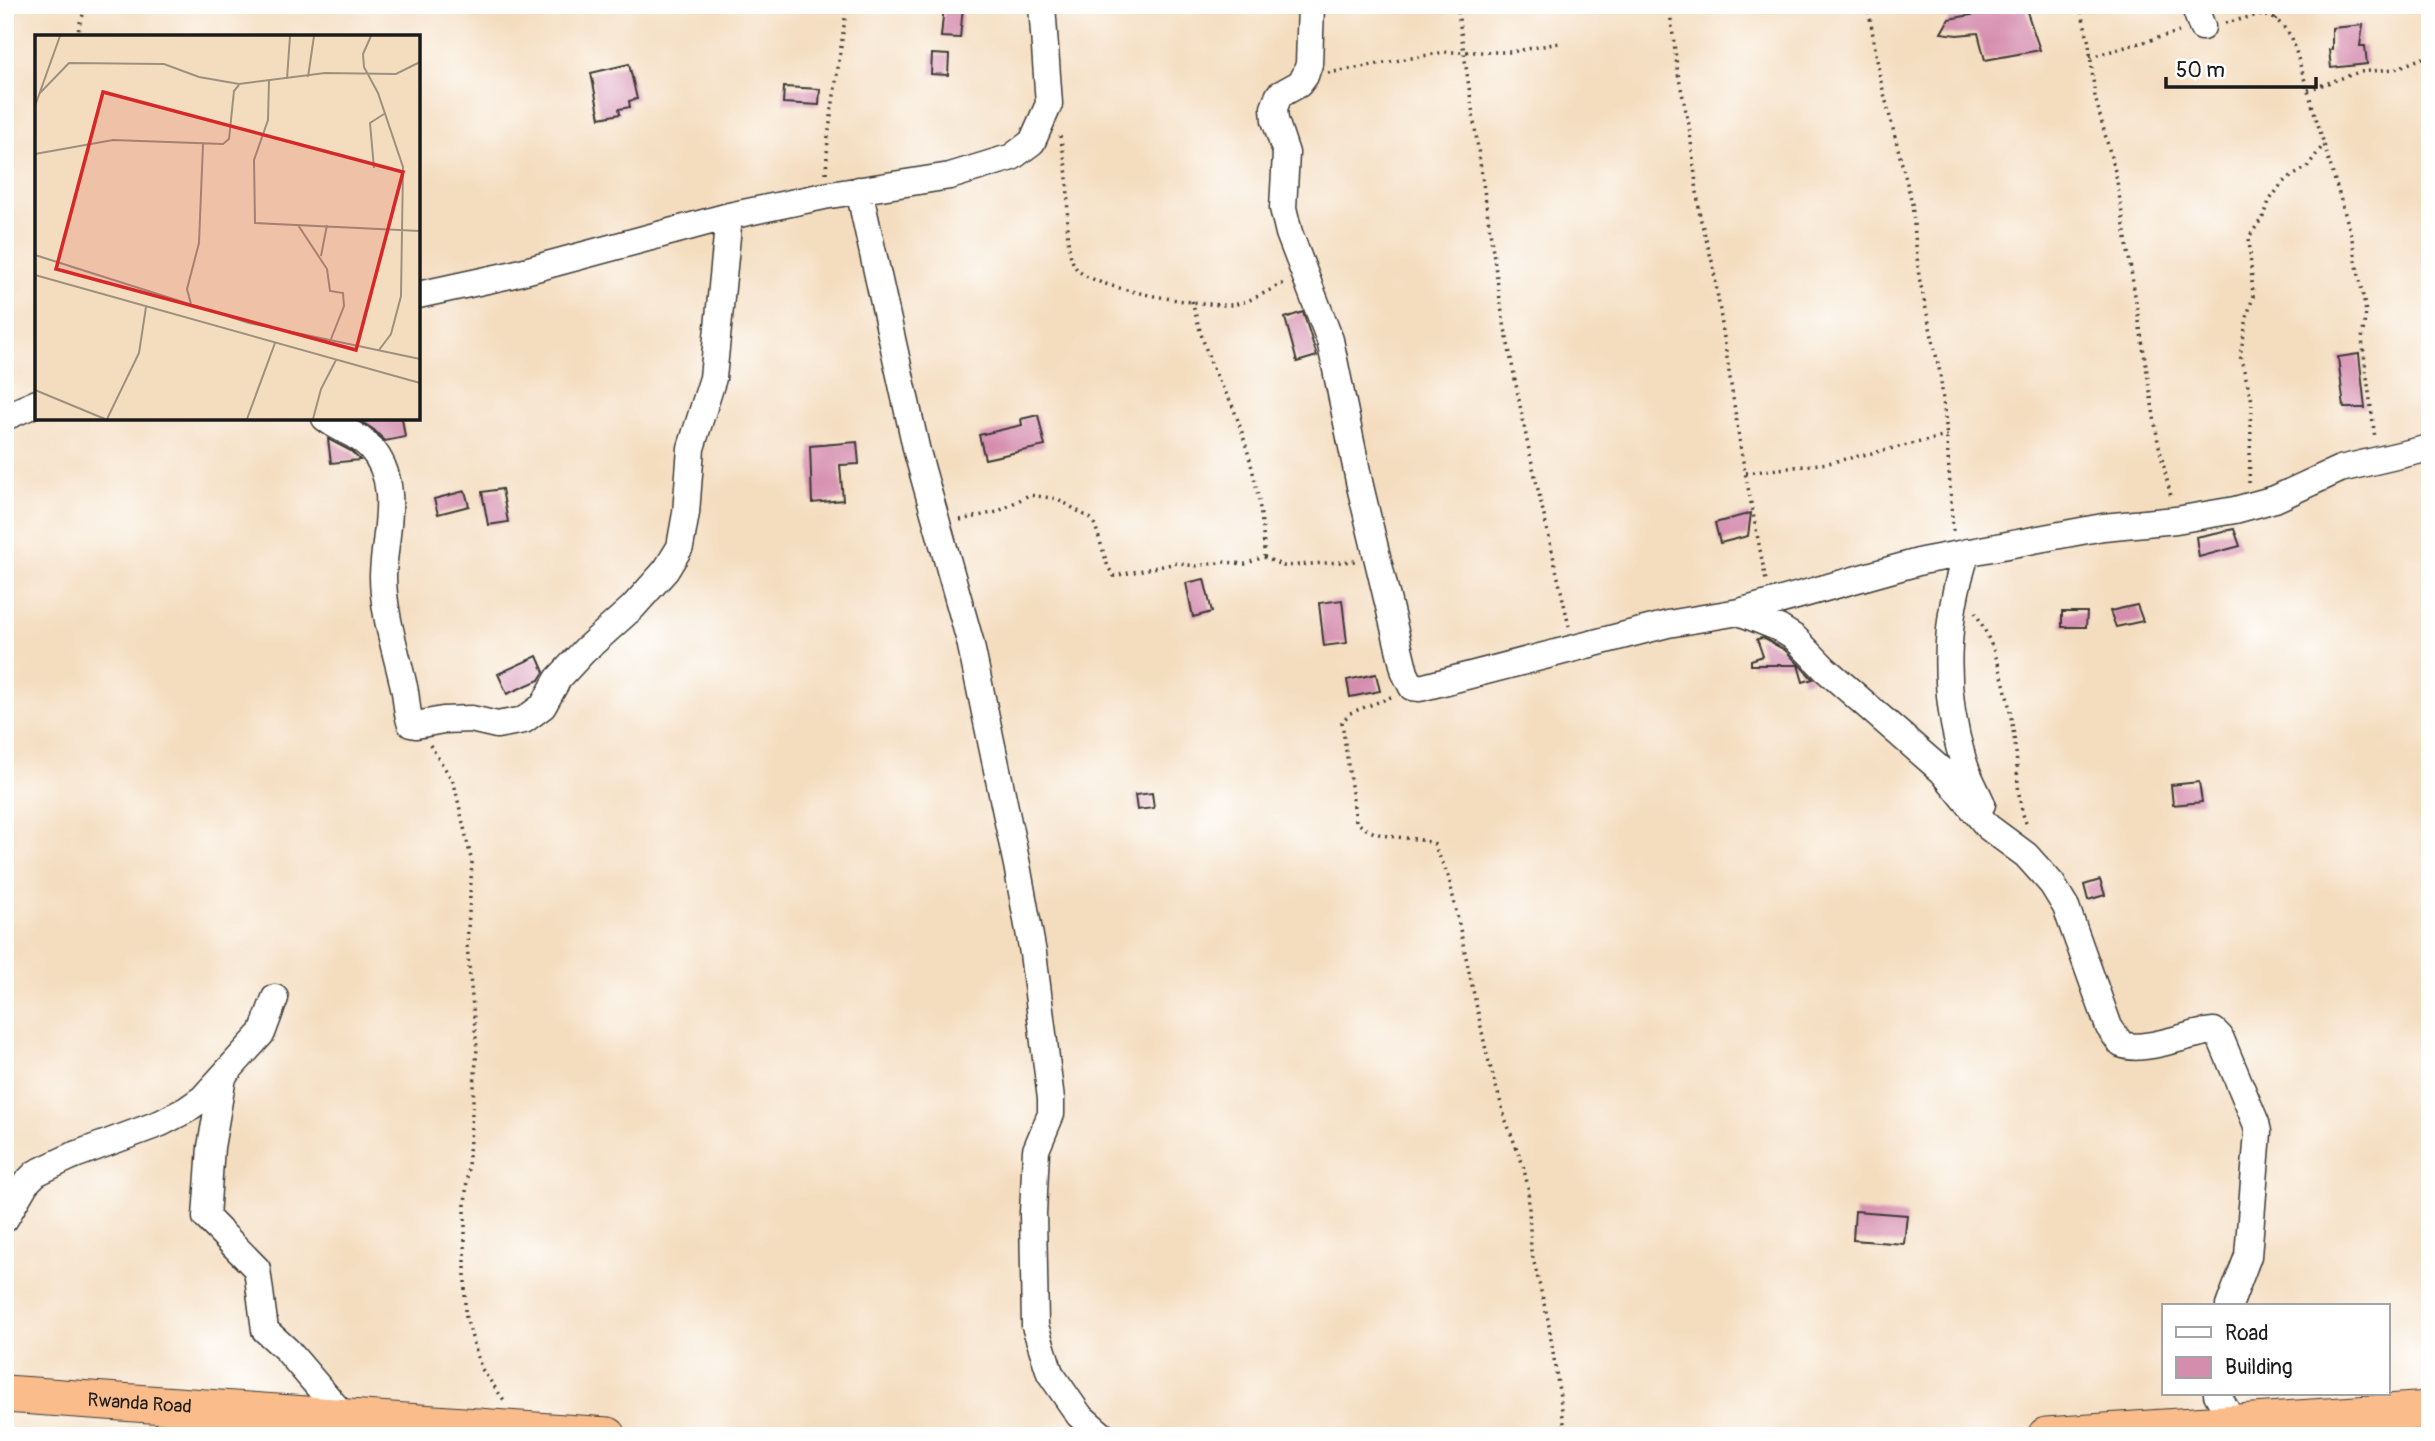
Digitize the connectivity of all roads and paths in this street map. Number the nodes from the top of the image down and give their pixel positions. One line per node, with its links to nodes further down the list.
1 (87, 5): 12 (path)
2 (847, 5): 22 (path)
3 (1042, 5): 19 (street)
4 (1311, 5): 17 (street)
5 (1457, 5): 14 (path)
6 (1669, 5): 33 (path)
7 (1868, 5): 30 (path)
8 (2080, 5): 16 (path)
9 (2280, 5): 11 (path)
10 (2198, 16): 11 (path); 16 (path)
11 (2276, 20): 18 (path)
12 (78, 35)
13 (1559, 43): 14 (path)
14 (1464, 51): 17 (path); 43 (path)
15 (2430, 55): 18 (path)
16 (2091, 57): 35 (path)
17 (1306, 76): 24 (street)
18 (2308, 90): 20 (path)
19 (1049, 104): 21 (street); 26 (path)
20 (2324, 144): 32 (path); 34 (path)
21 (859, 191): 22 (street); 36 (street)
22 (824, 196): 23 (street)
23 (729, 216): 25 (street); 45 (street)
24 (1305, 272): 26 (path); 38 (street)
25 (420, 295)
26 (1192, 301): 39 (path)
27 (35, 404): 28 (street)
28 (5, 418)
29 (327, 420): 45 (street)
30 (1947, 436): 33 (path); 37 (path)
31 (2430, 448): 32 (street)
32 (2378, 461): 34 (street)
33 (1745, 474): 40 (path)
34 (2262, 503): 35 (street)
35 (2176, 520): 37 (street)
36 (936, 525): 39 (path); 58 (street)
37 (1961, 553): 40 (street); 46 (street)
38 (1378, 556): 39 (path); 44 (street)
39 (1264, 557)
40 (1770, 604): 42 (street)
41 (1973, 608): 47 (path)
42 (1739, 612): 43 (street); 46 (street)
43 (1575, 649): 44 (street)
44 (1412, 687): 59 (path)
45 (416, 725): 56 (path)
46 (1994, 832): 51 (street)
47 (2031, 832)
48 (275, 998): 49 (street)
49 (223, 1077): 50 (street); 55 (street)
50 (5, 1219)
51 (2230, 1304)
52 (5, 1394): 55 (highway, Rwanda Road)
53 (2225, 1408): 54 (highway); 60 (highway)
54 (2430, 1410)
55 (346, 1419): 56 (highway, Rwanda Road)
56 (525, 1431): 57 (highway, Rwanda Road)
57 (608, 1436)
58 (1102, 1436)
59 (1566, 1436)
60 (2046, 1436)

